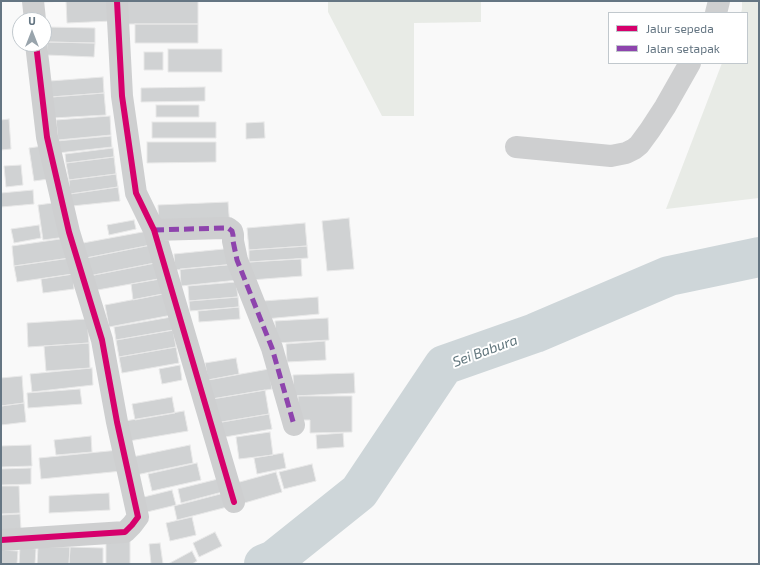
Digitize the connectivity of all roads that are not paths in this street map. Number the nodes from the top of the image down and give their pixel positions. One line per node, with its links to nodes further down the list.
1 (33, 1): 4 (street)
2 (117, 1): 9 (street)
3 (719, 1): 5 (street)
4 (34, 12)
5 (716, 12)
6 (37, 52): 12 (street)
7 (689, 64): 8 (street)
8 (516, 147)
9 (154, 230): 10 (street); 11 (street)
10 (294, 426)
11 (234, 502)
12 (1, 540)

